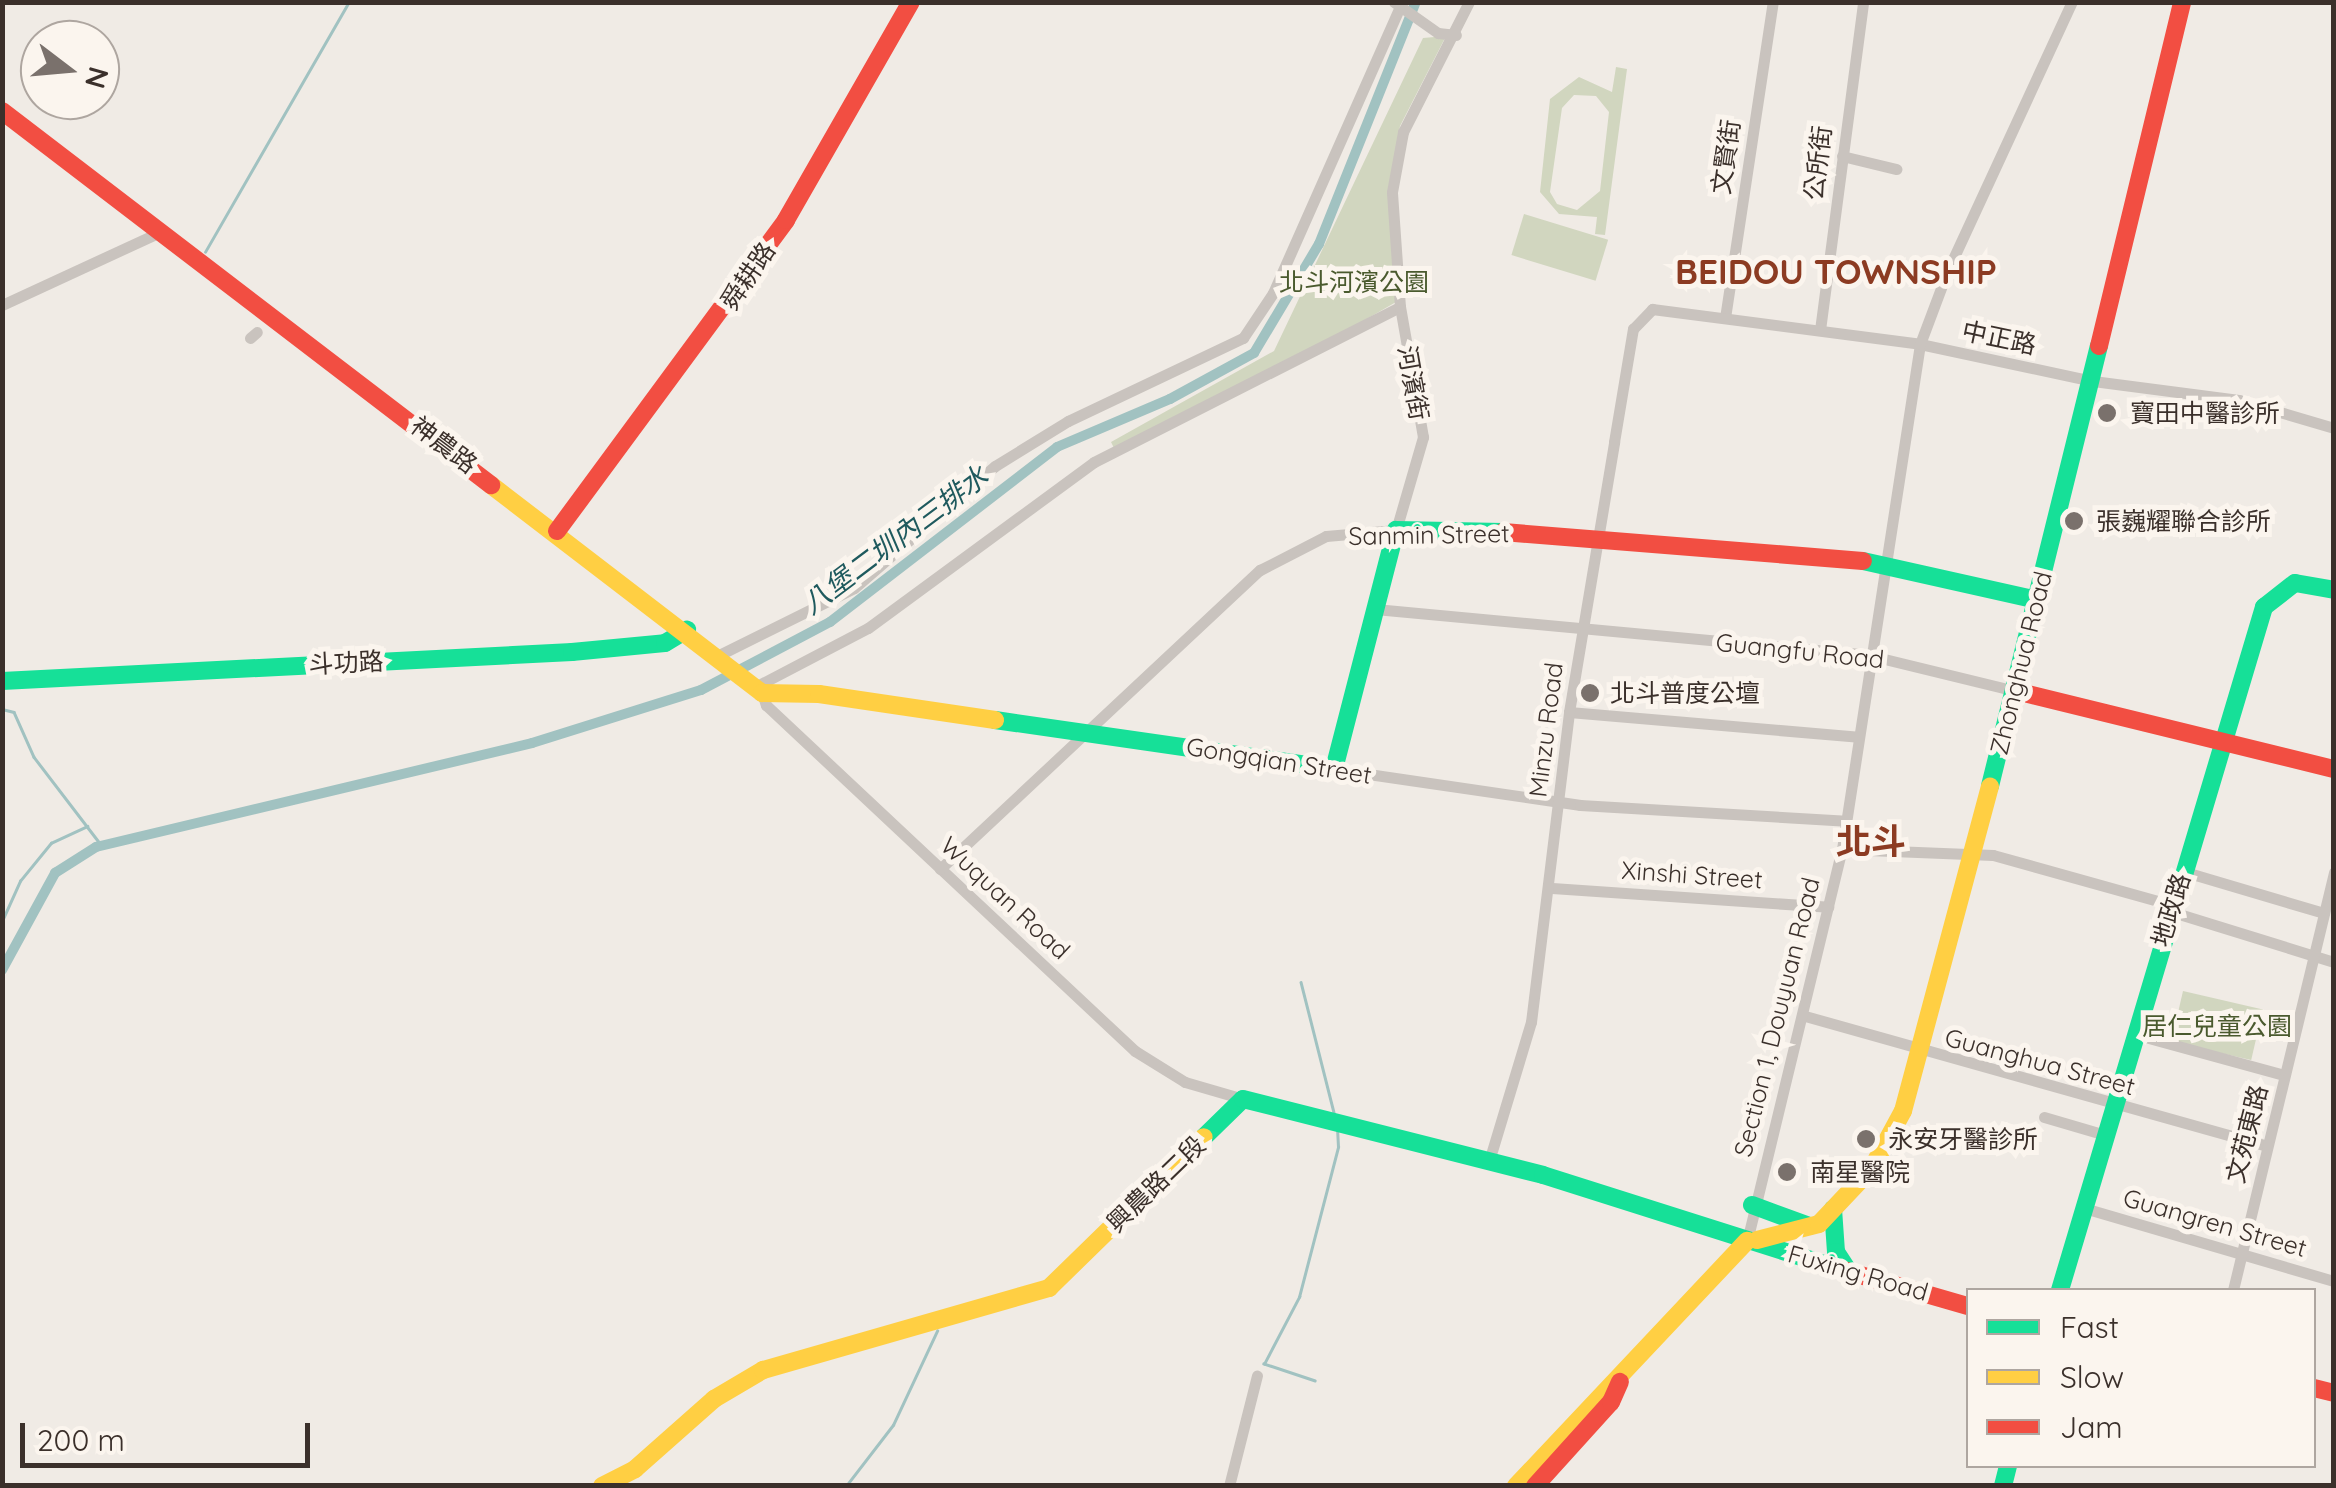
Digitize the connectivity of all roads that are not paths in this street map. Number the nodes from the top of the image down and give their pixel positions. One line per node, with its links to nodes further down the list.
1 (911, 2): 22 (street, 舜耕路)
2 (1469, 2): 8 (street, 河濱街)
3 (1772, 2): 16 (street, 文賢街)
4 (1864, 2): 10 (street, 公所街)
5 (2072, 2): 18 (street, Section 1, Douyuan Road)
6 (2182, 2): 19 (street, Zhonghua Road)
7 (1397, 6): 8 (street); 31 (street)
8 (1456, 35): 14 (street, 河濱街)
9 (2, 112): 12 (street, 神農路)
10 (1842, 156): 11 (street); 17 (street, 公所街)
11 (1896, 169)
12 (162, 231): 13 (street); 22 (street, 神農路)
13 (2, 305)
14 (1400, 307): 21 (street, 河濱街); 33 (street)
15 (1652, 309): 16 (street, 中正路); 23 (street, Minzu Road)
16 (1725, 318): 17 (street, 中正路)
17 (1820, 330): 18 (street, 中正路)
18 (1920, 344): 19 (street, 中正路); 24 (street, Section 1, Douyuan Road)
19 (2093, 381): 20 (street, 中正路); 26 (street, Zhonghua Road)
20 (2334, 428)
21 (1396, 530): 23 (street, Sanmin Street); 27 (street, 河濱街); 36 (street, Sanmin Street)
22 (556, 531): 29 (street, 神農路)
23 (1597, 541): 24 (street, Sanmin Street); 28 (street, Minzu Road)
24 (1882, 562): 26 (street, Sanmin Street); 30 (street, Section 1, Douyuan Road)
25 (2334, 590): 38 (street, 地政路)
26 (2037, 600): 34 (street, Zhonghua Road)
27 (1376, 609): 28 (street, Guangfu Road); 39 (street, 河濱街)
28 (1582, 629): 30 (street, Guangfu Road); 35 (street, Minzu Road)
29 (686, 630): 31 (street, 神農路); 32 (street, 斗功路)
30 (1868, 655): 34 (street, Guangfu Road); 37 (street, Section 1, Douyuan Road)
31 (721, 659): 33 (street)
32 (2, 682)
33 (756, 688): 36 (street, Gongqian Street); 45 (street, Wuquan Road)
34 (2016, 691): 38 (street, Guangfu Road); 44 (street, Zhonghua Road)
35 (1569, 712): 37 (street); 41 (street, Minzu Road)
36 (1085, 732): 39 (street, Gongqian Street); 45 (street, Sanmin Street)
37 (1858, 737): 42 (street, Section 1, Douyuan Road)
38 (2220, 743): 40 (street, Guangfu Road); 46 (street, 地政路)
39 (1334, 769): 41 (street, Gongqian Street)
40 (2334, 770)
41 (1559, 802): 42 (street, Gongqian Street); 48 (street, Minzu Road)
42 (1846, 821): 43 (street, Section 1, Douyuan Road)
43 (1842, 849): 44 (street); 50 (street, Section 1, Douyuan Road)
44 (1972, 854): 49 (street); 56 (street, Zhonghua Road)
45 (940, 869): 58 (street, Wuquan Road)
46 (2182, 871): 49 (street, 地政路); 51 (street)
47 (2334, 872): 51 (street, 文苑東路)
48 (1552, 888): 50 (street, Xinshi Street); 63 (street, Minzu Road)
49 (2172, 905): 52 (street); 55 (street, 地政路)
50 (1828, 907): 54 (street, Section 1, Douyuan Road)
51 (2324, 913): 52 (street, 文苑東路)
52 (2316, 957): 53 (street); 57 (street, 文苑東路)
53 (2334, 962)
54 (1805, 1016): 56 (street, Guanghua Street); 64 (street, Section 1, Douyuan Road)
55 (2134, 1034): 57 (street); 59 (street, 地政路)
56 (1918, 1052): 59 (street, Guanghua Street); 66 (street, Zhonghua Road)
57 (2284, 1074): 62 (street, 文苑東路)
58 (1243, 1099): 63 (street); 77 (street, 興農路二段)
59 (2113, 1106): 61 (street, 地政路); 62 (street, Guanghua Street)
60 (2044, 1117): 61 (street)
61 (2105, 1135): 65 (street, 地政路)
62 (2266, 1146): 69 (street, 文苑東路)
63 (1489, 1161): 68 (street)
64 (1752, 1205): 67 (street); 68 (street, Section 1, Douyuan Road)
65 (2084, 1208): 69 (street, Guangren Street); 72 (street, 地政路)
66 (1833, 1209): 67 (street, Zhonghua Road); 70 (street)
67 (1814, 1227): 68 (street)
68 (1747, 1241): 70 (street, Fuxing Road); 76 (street)
69 (2241, 1256): 71 (street, Guangren Street); 73 (street, 文苑東路)
70 (1846, 1268): 74 (street, Fuxing Road)
71 (2334, 1281)
72 (2061, 1288)
73 (2233, 1288)
74 (1966, 1305)
75 (1257, 1375): 78 (street)
76 (1622, 1377): 79 (street); 80 (street)
77 (602, 1486)
78 (1229, 1486)
79 (1516, 1486)
80 (1536, 1486)

